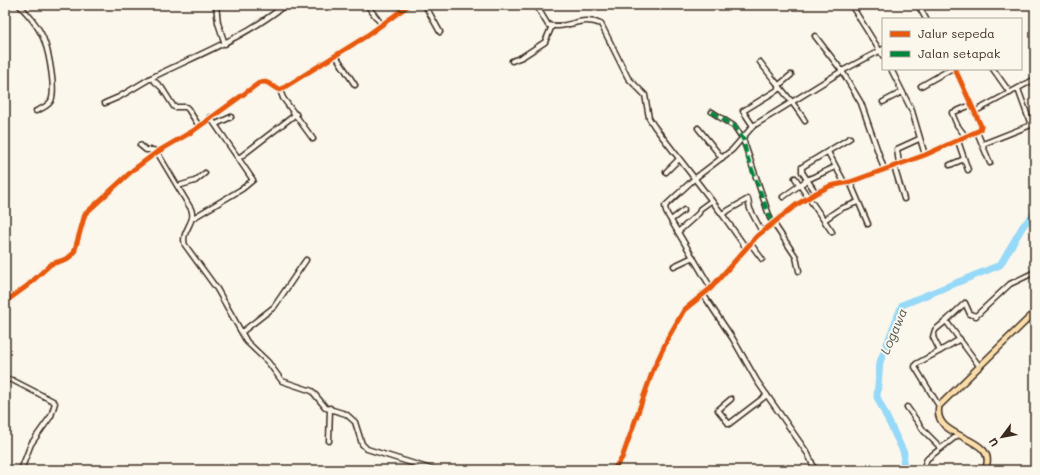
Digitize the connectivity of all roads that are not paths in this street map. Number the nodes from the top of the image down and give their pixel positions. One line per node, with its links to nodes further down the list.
1 (19, 5): 39 (street)
2 (216, 5): 15 (street)
3 (285, 5): 15 (street)
4 (367, 5): 11 (street)
5 (409, 5): 11 (street)
6 (425, 5): 13 (street)
7 (536, 5): 12 (street)
8 (918, 5): 10 (street)
9 (853, 8): 16 (street)
10 (925, 18)
11 (382, 25): 17 (street)
12 (552, 26): 18 (street); 65 (street)
13 (440, 32)
14 (815, 36): 24 (street)
15 (225, 44): 26 (street)
16 (881, 50): 24 (street)
17 (336, 56): 28 (street); 32 (street)
18 (512, 61)
19 (760, 62): 30 (street)
20 (891, 70): 33 (street)
21 (949, 70): 29 (street)
22 (955, 70): 38 (street)
23 (994, 70): 34 (street)
24 (842, 71): 35 (street); 72 (street)
25 (791, 75): 30 (street)
26 (150, 78): 37 (street); 47 (street)
27 (1035, 79): 31 (street)
28 (355, 85)
29 (921, 86)
30 (778, 87): 35 (street); 48 (street)
31 (1018, 89): 34 (street); 49 (street)
32 (280, 90): 42 (street); 43 (street)
33 (902, 92): 36 (street); 56 (street)
34 (1010, 93): 41 (street)
35 (791, 101): 45 (street); 48 (street)
36 (883, 102)
37 (105, 103)
38 (971, 105): 41 (street); 52 (street)
39 (36, 111)
40 (712, 112): 55 (street)
41 (974, 112): 51 (street)
42 (296, 114): 54 (street); 63 (street)
43 (210, 117): 46 (street); 47 (street)
44 (231, 117): 46 (street)
45 (806, 121)
46 (216, 124): 63 (street)
47 (199, 126): 60 (street)
48 (753, 126): 55 (street)
49 (1033, 126): 58 (street)
50 (698, 128): 64 (street)
51 (977, 132): 52 (street); 58 (street)
52 (966, 137): 57 (street)
53 (850, 138): 61 (street)
54 (314, 139)
55 (743, 139): 64 (street); 94 (street)
56 (919, 139): 62 (street); 68 (street)
57 (958, 141): 62 (street); 66 (street)
58 (983, 144): 67 (street)
59 (140, 145): 60 (street)
60 (157, 152): 81 (street); 109 (street)
61 (828, 152): 71 (street); 78 (street)
62 (925, 156): 68 (street)
63 (239, 158): 91 (street)
64 (722, 158): 77 (street)
65 (679, 159): 74 (street); 77 (street)
66 (964, 159): 69 (street); 73 (street)
67 (990, 163)
68 (900, 164): 70 (street)
69 (950, 165)
70 (894, 166): 72 (street); 86 (street)
71 (835, 167): 78 (street); 79 (street)
72 (884, 169): 80 (street)
73 (968, 170)
74 (666, 172)
75 (205, 174): 81 (street)
76 (795, 178): 82 (street)
77 (694, 179): 87 (street); 92 (street)
78 (807, 180): 82 (street); 83 (street)
79 (844, 182): 80 (street); 83 (street)
80 (850, 182): 88 (street)
81 (178, 186): 91 (street)
82 (800, 186): 84 (street); 85 (street)
83 (816, 193): 85 (street)
84 (783, 197)
85 (808, 197): 93 (street); 94 (street)
86 (904, 199)
87 (711, 201): 90 (street); 96 (street)
88 (858, 202): 93 (street); 95 (street)
89 (684, 210): 92 (street)
90 (722, 214): 97 (street); 100 (street)
91 (193, 218): 112 (street)
92 (671, 220): 96 (street)
93 (824, 220): 98 (street)
94 (772, 224): 97 (street); 105 (street)
95 (868, 224)
96 (678, 232): 101 (street)
97 (762, 232): 99 (street)
98 (832, 232)
99 (750, 242): 100 (street); 102 (street)
100 (746, 248): 107 (street)
101 (693, 257): 104 (street); 107 (street)
102 (762, 259)
103 (306, 260): 112 (street)
104 (674, 266)
105 (798, 270)
106 (1035, 272): 111 (street)
107 (711, 288): 108 (street)
108 (704, 294): 117 (street); 127 (street)
109 (5, 302)
110 (1035, 312): 115 (main road)
111 (946, 322): 113 (street); 114 (street)
112 (242, 332): 121 (street)
113 (960, 339): 114 (street); 115 (street)
114 (940, 351): 119 (street)
115 (980, 367): 119 (main road)
116 (5, 380): 125 (street)
117 (767, 395): 118 (street); 128 (street)
118 (731, 398)
119 (939, 406): 122 (main road)
120 (907, 407): 124 (street)
121 (330, 408): 123 (street); 126 (street)
122 (958, 435): 124 (street); 130 (main road)
123 (329, 440)
124 (941, 448): 129 (street)
125 (21, 470)
126 (434, 470)
127 (613, 470)
128 (815, 470)
129 (926, 470)
130 (985, 470)

